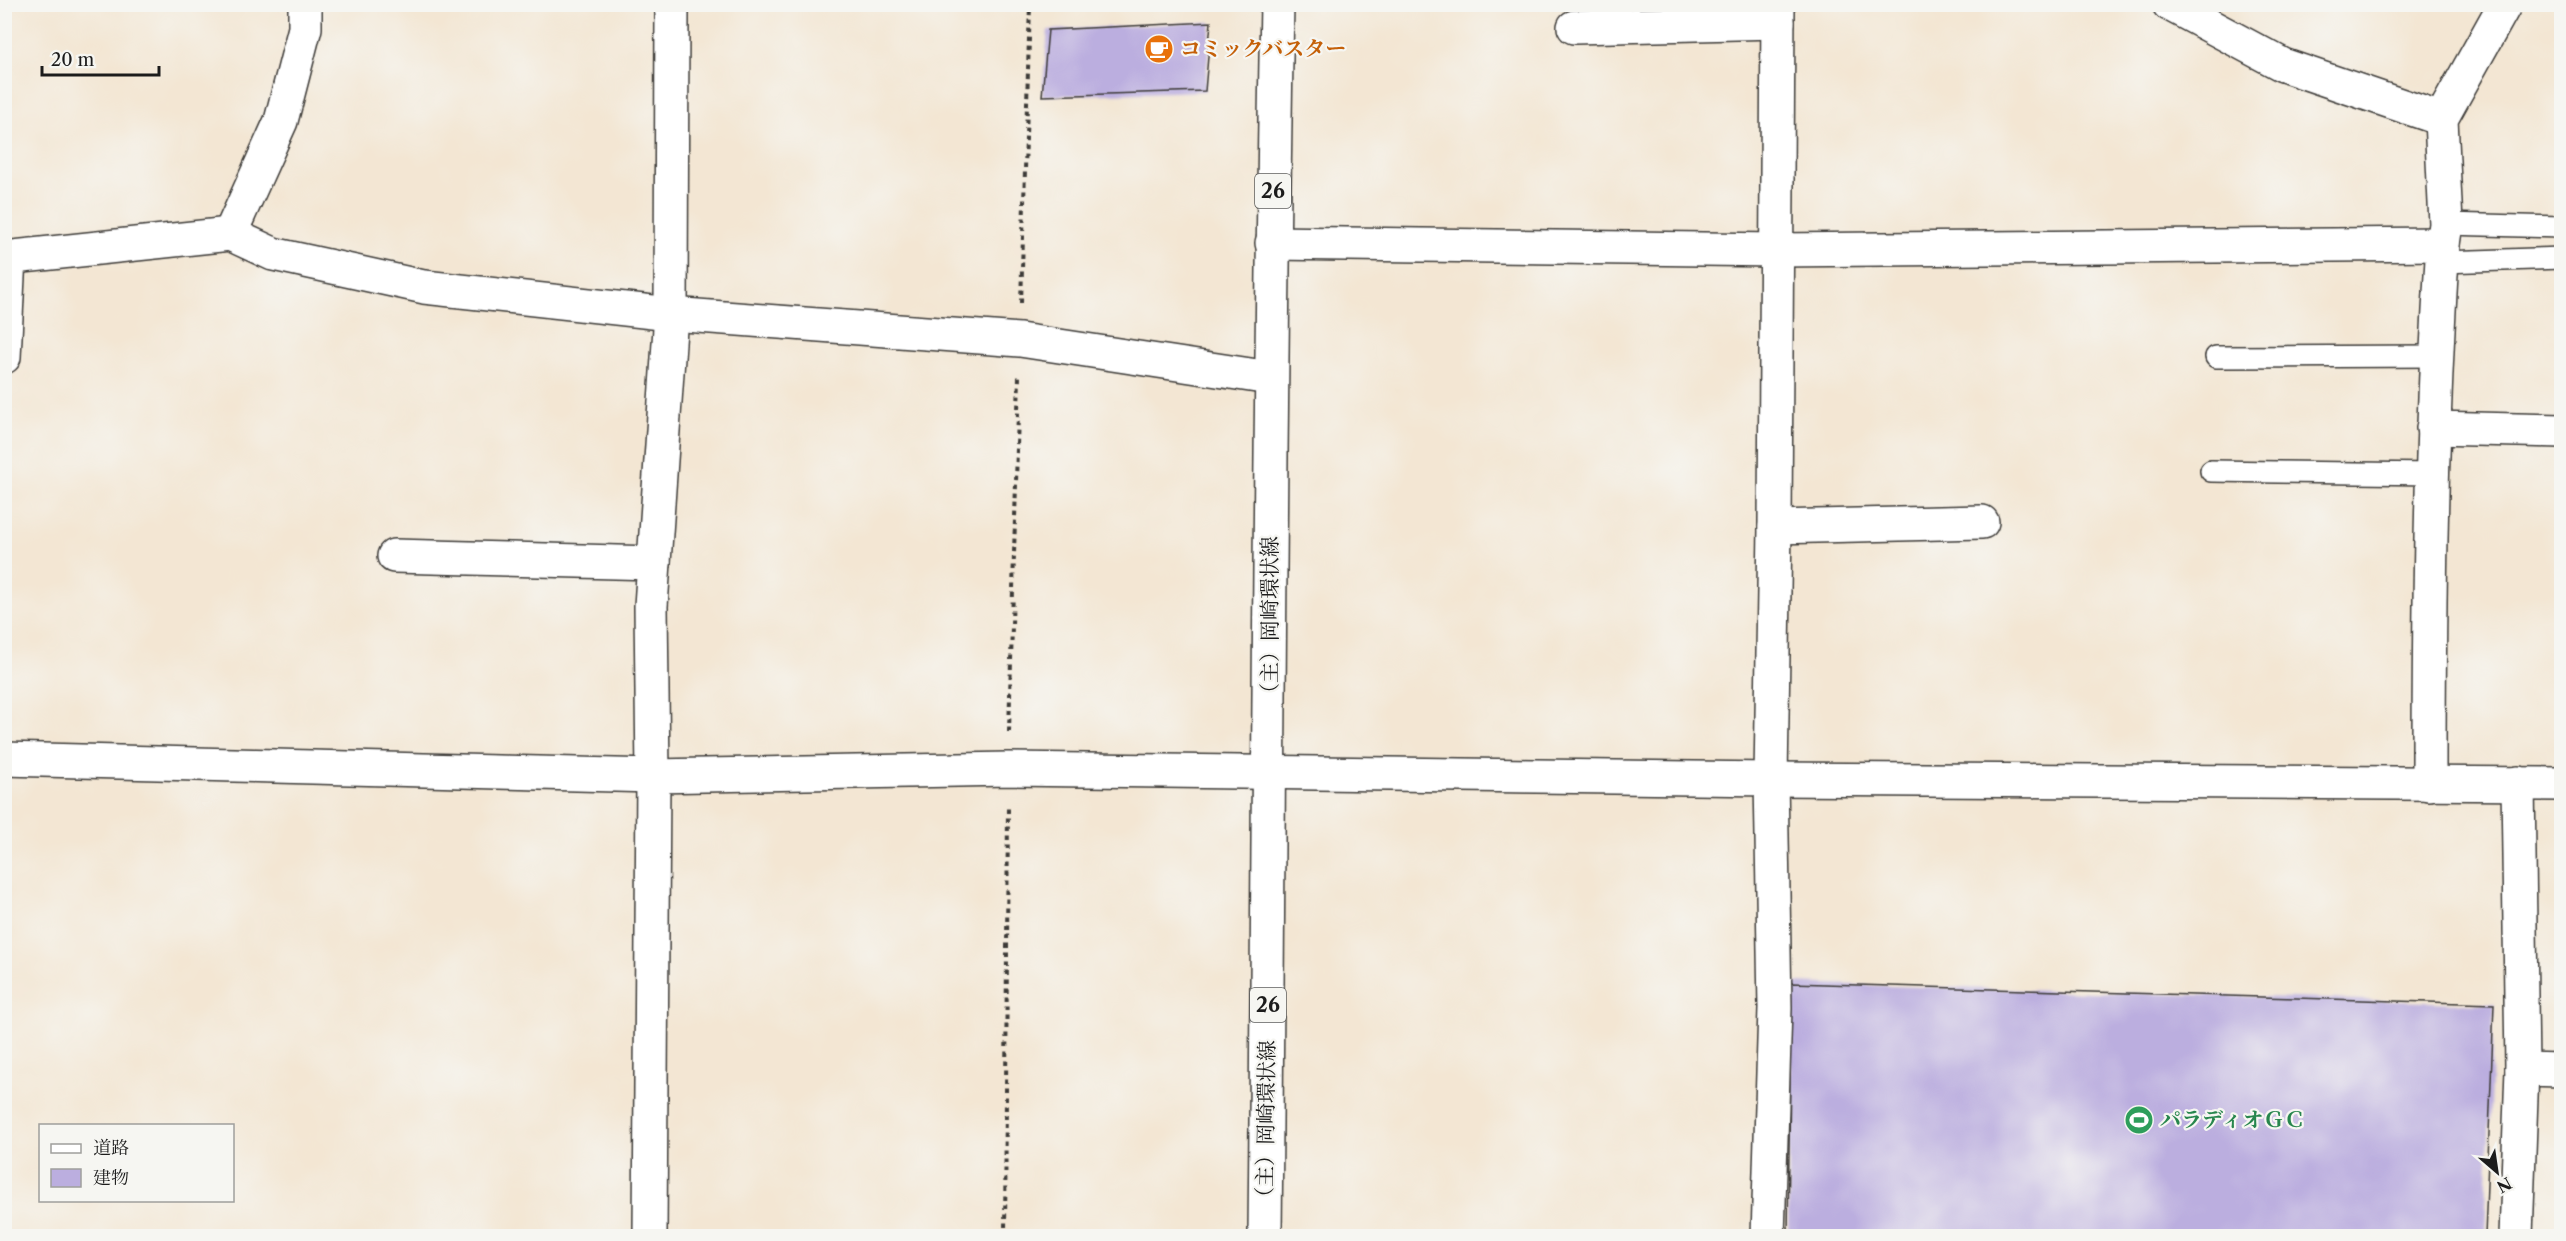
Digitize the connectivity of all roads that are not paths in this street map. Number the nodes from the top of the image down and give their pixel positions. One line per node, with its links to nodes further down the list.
1 (305, 4): 10 (street)
2 (672, 4): 16 (street)
3 (1277, 4): 11 (street, （主）岡崎環状線 / 26)
4 (2169, 4): 8 (street)
5 (2505, 4): 8 (street)
6 (1778, 13): 7 (street); 13 (street)
7 (1574, 27)
8 (2441, 119): 12 (street)
9 (2562, 227): 12 (lane)
10 (230, 234): 14 (street); 16 (street)
11 (1272, 243): 13 (street); 20 (street, （主）岡崎環状線 / 26)
12 (2444, 243): 13 (street); 15 (lane); 17 (street)
13 (1777, 250): 26 (street)
14 (7, 257): 18 (street)
15 (2562, 258)
16 (670, 314): 20 (street); 28 (street)
17 (2439, 356): 19 (lane); 21 (street)
18 (4, 357)
19 (2216, 357)
20 (1270, 378): 30 (street, （主）岡崎環状線 / 26)
21 (2433, 428): 22 (street); 24 (street)
22 (2562, 431)
23 (2211, 471): 24 (lane)
24 (2434, 474): 34 (street)
25 (1982, 522): 26 (street)
26 (1775, 526): 32 (street)
27 (394, 556): 28 (street)
28 (654, 563): 31 (street)
29 (4, 759): 31 (street)
30 (1270, 774): 31 (street); 32 (street); 39 (street, （主）岡崎環状線 / 26)
31 (653, 776): 38 (street)
32 (1771, 779): 34 (street); 40 (street)
33 (2518, 783): 34 (street); 35 (street); 36 (street)
34 (2429, 784)
35 (2562, 784)
36 (2522, 1069): 37 (street); 41 (street)
37 (2562, 1070)
38 (650, 1236)
39 (1265, 1236)
40 (1768, 1236)
41 (2516, 1236)

